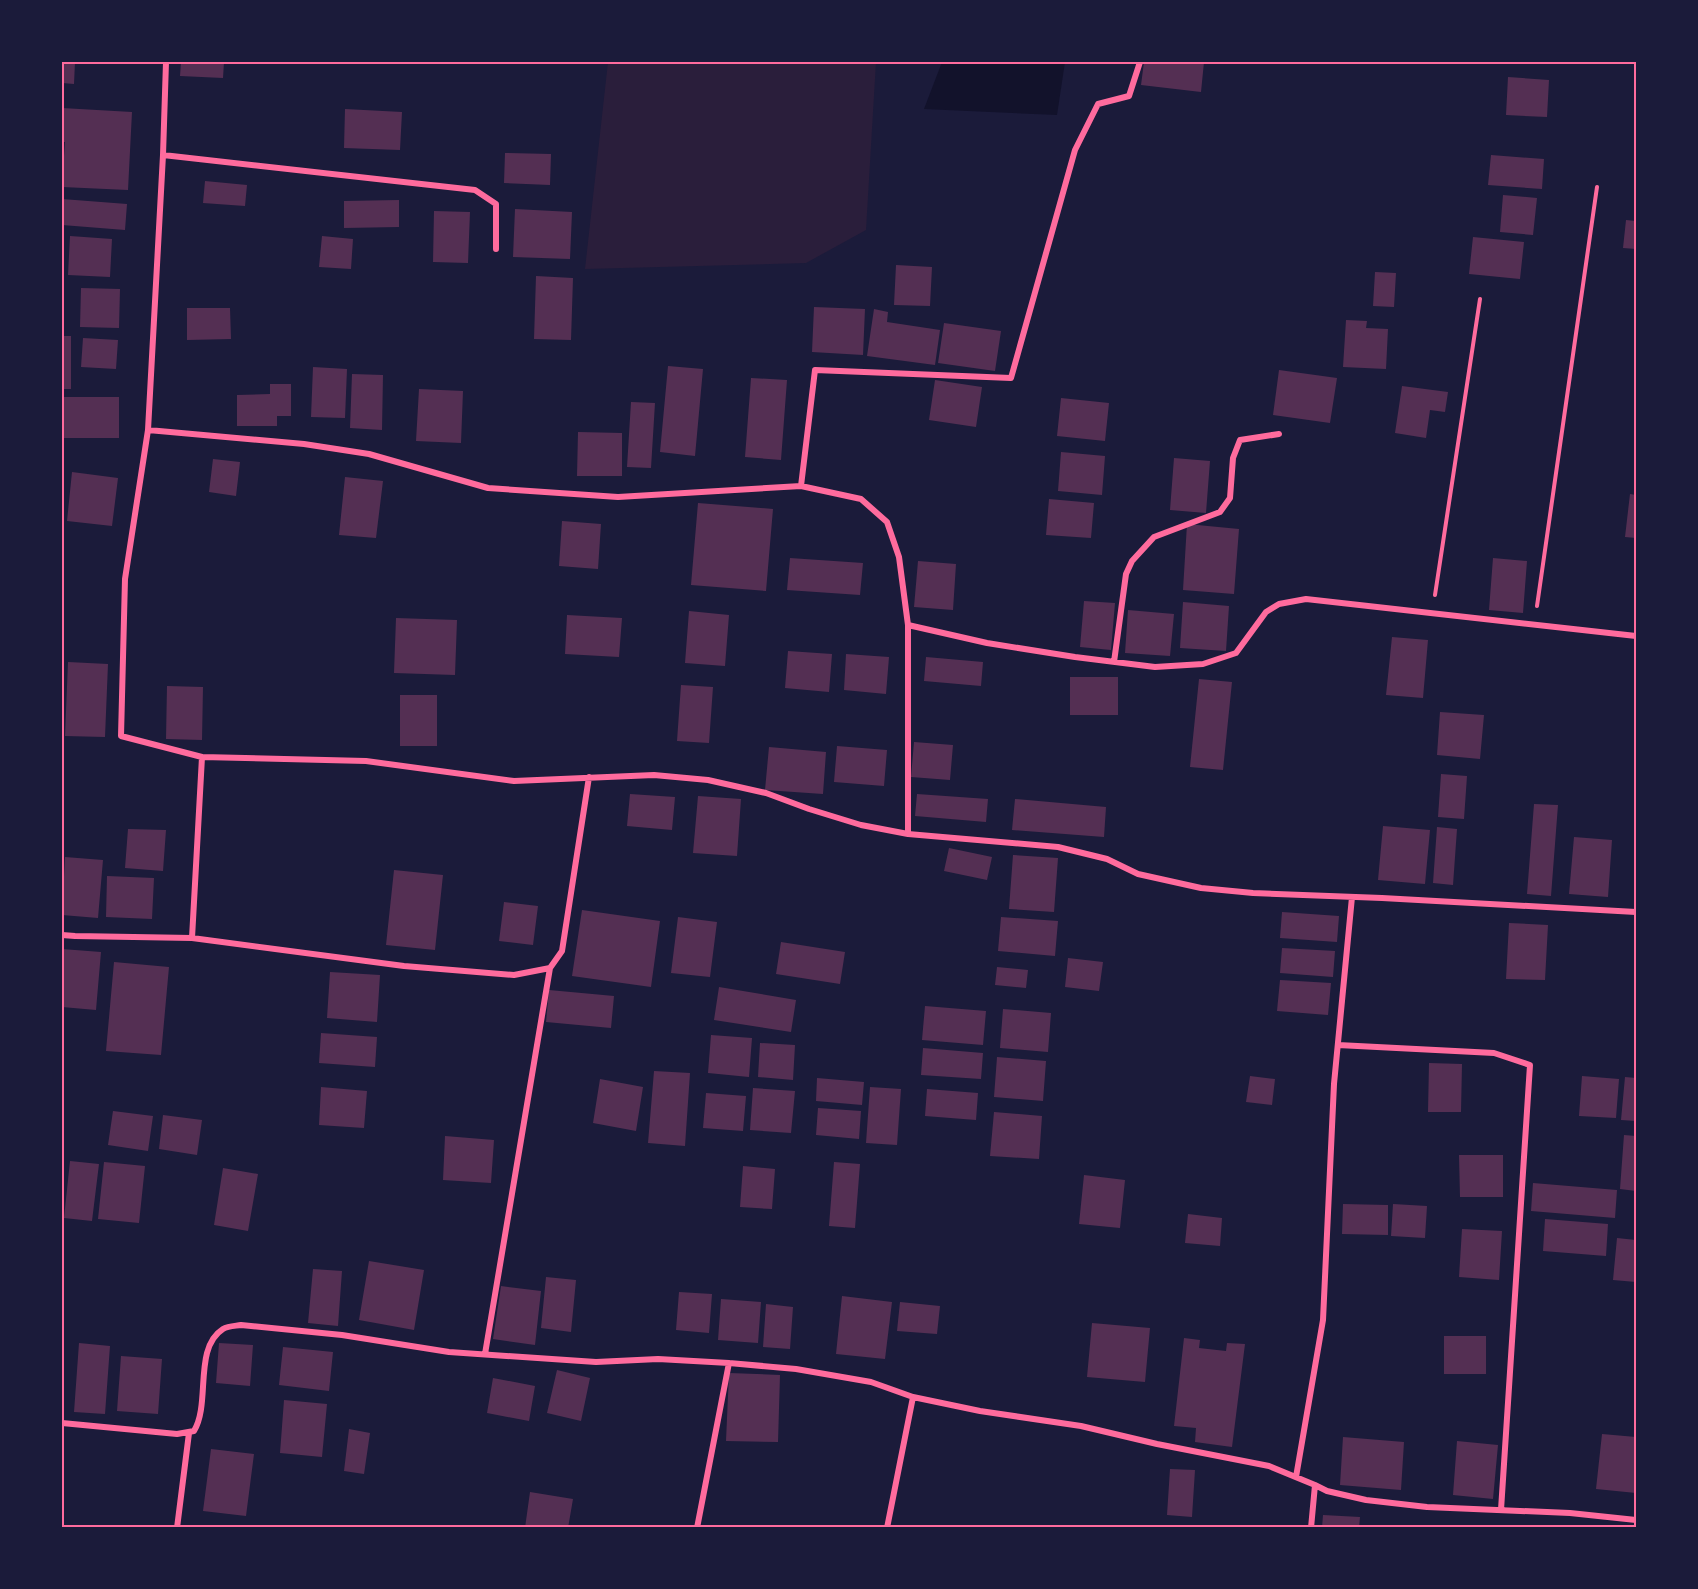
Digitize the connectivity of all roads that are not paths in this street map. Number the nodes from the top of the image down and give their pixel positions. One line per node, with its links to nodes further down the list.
1 (166, 62): 3 (street)
2 (1140, 62): 7 (street)
3 (164, 155): 4 (street); 5 (street)
4 (496, 249)
5 (148, 429): 7 (street); 11 (street)
6 (1279, 434): 10 (street)
7 (801, 486): 8 (street)
8 (908, 625): 10 (street); 13 (street)
9 (1636, 636): 10 (street)
10 (1114, 662)
11 (202, 757): 12 (street); 17 (street)
12 (590, 777): 13 (street); 18 (street)
13 (908, 834): 14 (street)
14 (1352, 897): 15 (street); 19 (street)
15 (1636, 912)
16 (62, 935): 17 (street)
17 (192, 938): 18 (street)
18 (550, 968): 20 (street)
19 (1338, 1045): 25 (street); 27 (street)
20 (485, 1354): 21 (street); 24 (street)
21 (729, 1363): 22 (street); 30 (street)
22 (913, 1397): 25 (street); 31 (street)
23 (62, 1423): 24 (street)
24 (189, 1432): 29 (street)
25 (1296, 1477): 26 (street)
26 (1315, 1485): 27 (street); 32 (street)
27 (1501, 1510): 28 (street)
28 (1636, 1520)
29 (177, 1527)
30 (697, 1527)
31 (887, 1527)
32 (1311, 1527)

